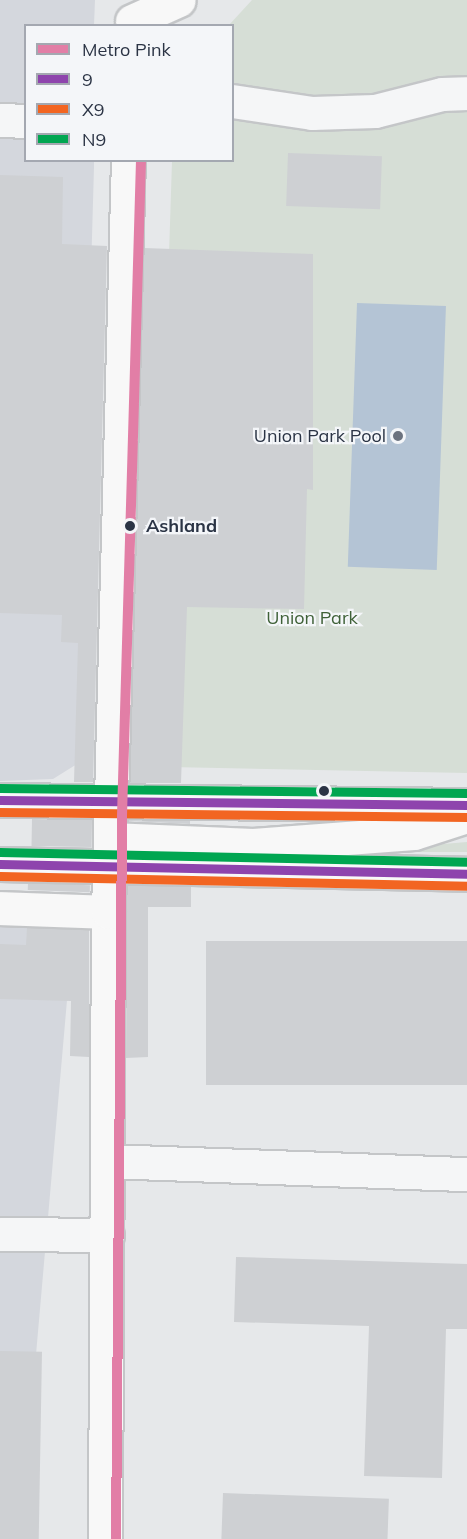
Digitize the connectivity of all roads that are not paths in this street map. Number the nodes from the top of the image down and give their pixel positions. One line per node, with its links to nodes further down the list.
1 (179, 0): 2 (main road)
2 (133, 18)
3 (467, 93): 4 (street)
4 (234, 101)
5 (0, 120): 6 (street)
6 (24, 121)
7 (128, 162): 8 (main road)
8 (111, 799): 9 (main road); 10 (main road); 12 (main road)
9 (0, 800)
10 (467, 805)
11 (467, 816): 12 (main road)
12 (110, 853): 13 (main road); 14 (main road); 16 (main road)
13 (0, 864)
14 (467, 874)
15 (0, 908): 16 (main road)
16 (108, 912): 17 (main road)
17 (108, 1161): 18 (street); 20 (main road)
18 (467, 1174)
19 (0, 1234): 20 (street)
20 (108, 1235): 21 (main road)
21 (105, 1539)

